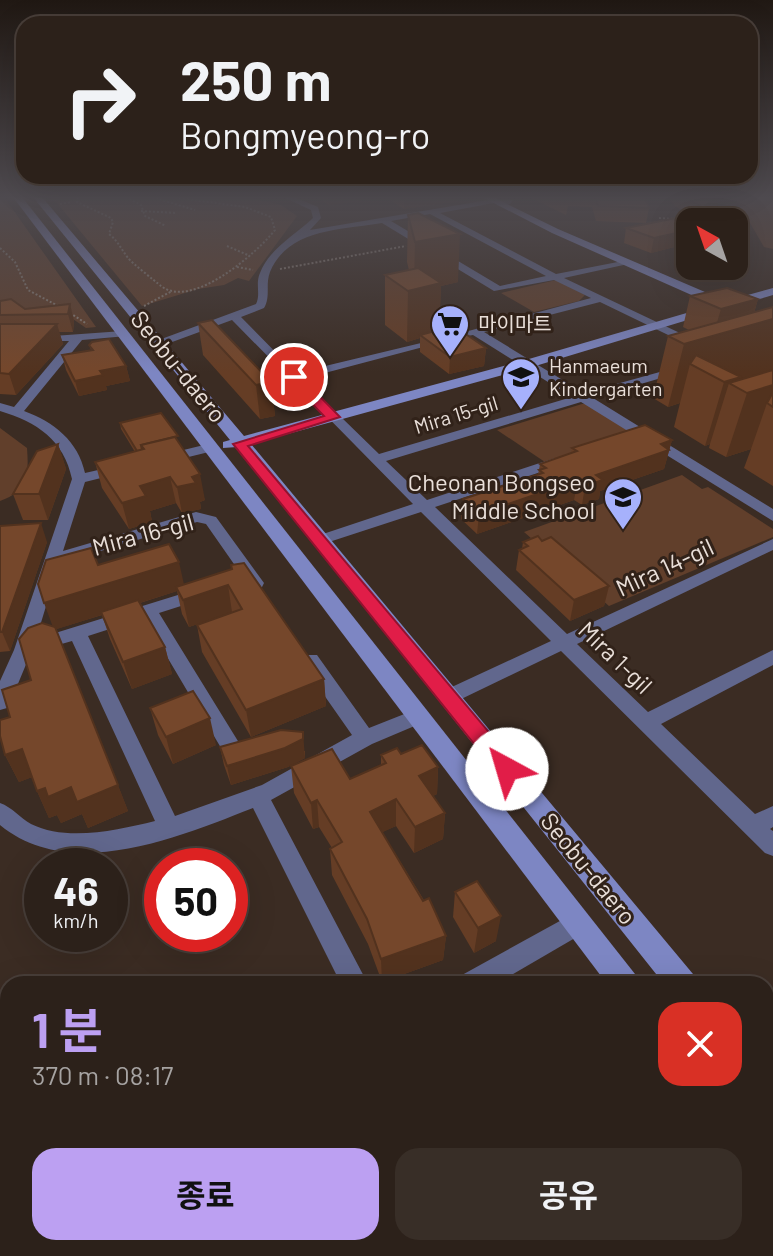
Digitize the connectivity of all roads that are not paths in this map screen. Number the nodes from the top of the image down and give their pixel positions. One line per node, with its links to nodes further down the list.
1 (62, 256): 18 (main road, Seobu-daero)
2 (86, 256): 21 (main road, Seobu-daero)
3 (279, 256): 13 (street)
4 (442, 256): 9 (street)
5 (515, 256): 9 (street)
6 (612, 256): 8 (main road)
7 (623, 256): 12 (main road)
8 (625, 262): 9 (street); 12 (main road)
9 (555, 277): 11 (street)
10 (773, 291): 12 (main road)
11 (600, 299): 15 (street); 17 (street)
12 (734, 305): 14 (main road); 15 (main road); 16 (main road)
13 (235, 317): 21 (street); 26 (street, Mira 1-gil)
14 (773, 317)
15 (657, 325): 23 (street); 24 (main road)
16 (773, 326)
17 (475, 331): 24 (street); 26 (street)
18 (123, 334): 19 (street); 32 (main road, Seobu-daero)
19 (79, 337): 20 (street); 29 (street)
20 (6, 338): 22 (street)
21 (160, 343): 31 (main road, Seobu-daero)
22 (0, 350)
23 (711, 352)
24 (527, 364): 27 (street); 30 (main road)
25 (693, 364): 27 (street, Mira 15-gil)
26 (294, 377): 30 (street, Mira 1-gil)
27 (581, 398): 34 (street, Mira 15-gil); 37 (street)
28 (0, 407): 29 (street)
29 (17, 411): 35 (street)
30 (333, 417): 31 (main road); 34 (street, Mira 1-gil)
31 (240, 444): 32 (main road); 38 (main road, Seobu-daero)
32 (208, 448): 35 (street); 51 (main road, Seobu-daero)
33 (568, 458): 36 (street)
34 (377, 459): 36 (street, Mira 1-gil)
35 (79, 479): 40 (street, Mira 16-gil)
36 (423, 505): 38 (street); 46 (street, Mira 1-gil)
37 (773, 516)
38 (320, 540): 49 (main road, Seobu-daero)
39 (773, 544): 46 (street, Mira 14-gil)
40 (54, 560): 41 (street, Mira 16-gil); 47 (street, Mira 16-gil)
41 (237, 582): 42 (street, Mira 16-gil); 43 (street)
42 (270, 602)
43 (149, 611): 44 (street); 54 (street)
44 (77, 632): 47 (street); 58 (street)
45 (296, 639): 53 (street)
46 (564, 642): 49 (street, Mira 14-gil); 52 (street, Mira 1-gil)
47 (23, 650): 50 (street, Mira 16-gil)
48 (773, 657): 52 (street)
49 (448, 697): 64 (main road, Seobu-daero)
50 (0, 703)
51 (417, 717): 53 (street); 60 (main road, Seobu-daero)
52 (646, 722): 57 (street, Mira 1-gil)
53 (365, 738): 55 (street)
54 (234, 752)
55 (258, 796): 58 (street); 61 (street)
56 (0, 812): 58 (street)
57 (763, 821): 59 (street, Mira 1-gil)
58 (168, 826)
59 (773, 846)
60 (578, 923): 62 (street); 63 (main road, Seobu-daero)
61 (351, 976)
62 (485, 976)
63 (619, 976)
64 (676, 976)

